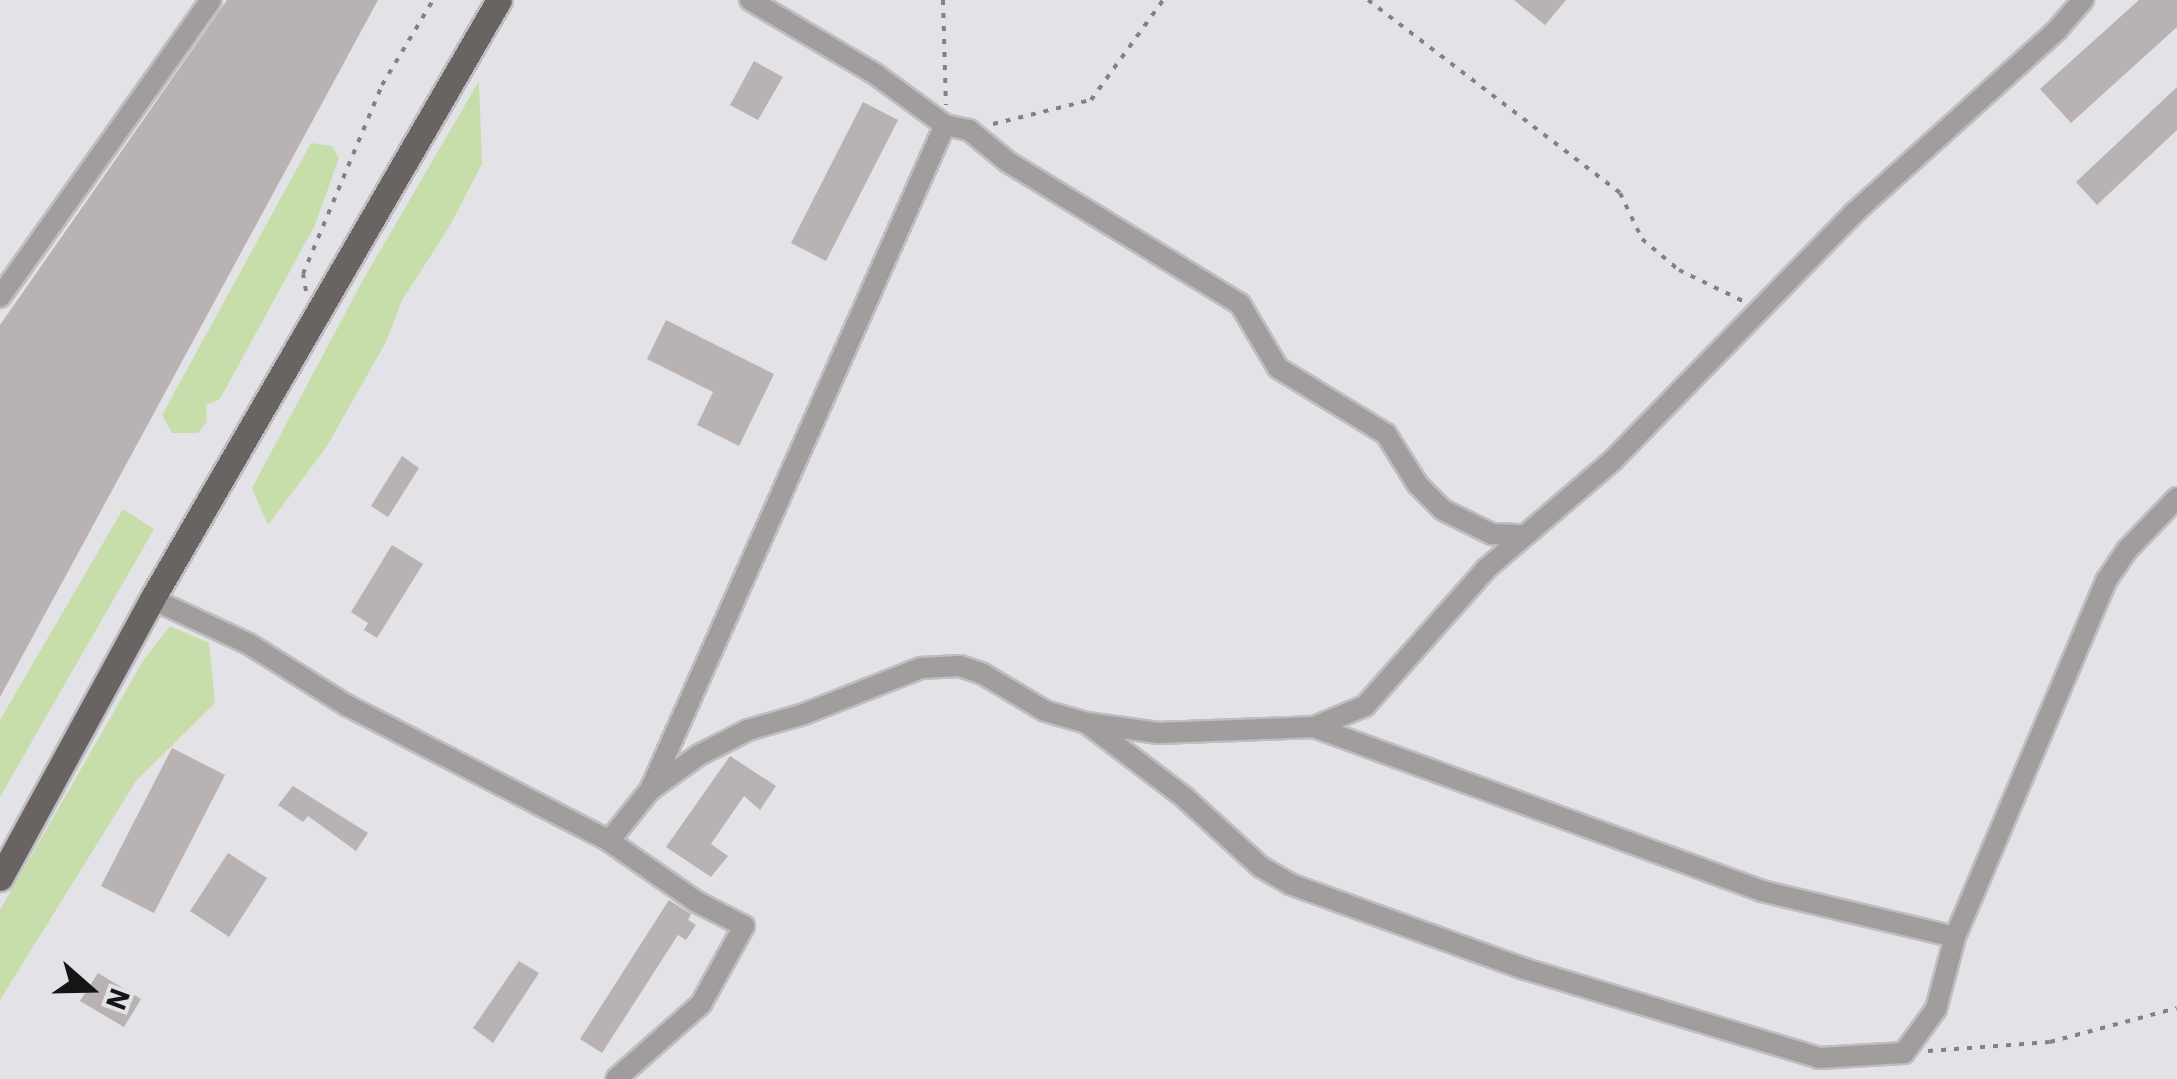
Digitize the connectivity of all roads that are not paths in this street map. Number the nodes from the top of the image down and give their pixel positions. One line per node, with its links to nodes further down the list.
1 (211, 0): 6 (street)
2 (499, 0): 9 (main road)
3 (750, 0): 5 (street)
4 (2083, 0): 8 (street)
5 (945, 125): 8 (street); 12 (street)
6 (0, 297)
7 (2177, 498): 15 (street)
8 (1525, 534): 11 (street)
9 (152, 599): 13 (street); 14 (main road)
10 (1087, 723): 11 (street); 12 (street); 15 (street)
11 (1314, 727): 15 (street)
12 (650, 790): 13 (street)
13 (609, 841): 16 (street)
14 (0, 878)
15 (1954, 937)
16 (616, 1079)

